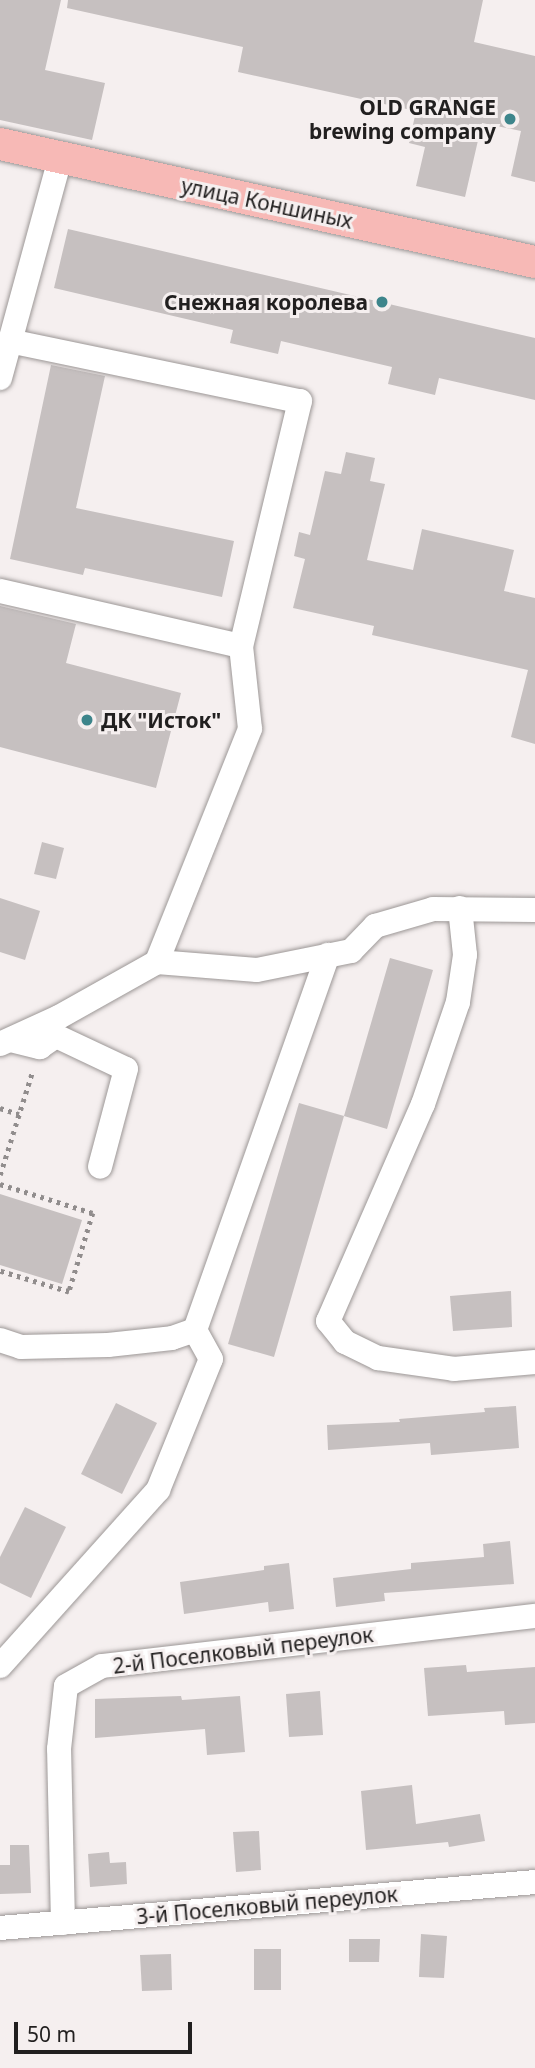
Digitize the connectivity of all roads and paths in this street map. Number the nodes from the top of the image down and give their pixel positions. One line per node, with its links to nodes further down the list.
1 (0, 144): 2 (main road, улица Коншиных)
2 (60, 158): 3 (main road, улица Коншиных); 4 (street)
3 (535, 262)
4 (9, 341): 5 (street); 7 (street)
5 (0, 378)
6 (0, 591): 7 (street)
7 (241, 646): 11 (street)
8 (460, 908): 9 (street); 10 (street); 24 (street)
9 (535, 910)
10 (328, 955): 11 (street); 22 (street)
11 (157, 962): 12 (street)
12 (5, 1042): 13 (street)
13 (40, 1047): 15 (path); 16 (street)
14 (0, 1108): 15 (path)
15 (19, 1114): 17 (path)
16 (100, 1167)
17 (0, 1175)
18 (0, 1184): 20 (path)
19 (72, 1252): 20 (path)
20 (80, 1255): 21 (path)
21 (0, 1271)
22 (195, 1330): 23 (street); 26 (street)
23 (0, 1340)
24 (535, 1362)
25 (535, 1616): 28 (street, 2-й Поселковый переулок)
26 (0, 1666)
27 (535, 1882): 28 (street, 3-й Поселковый переулок)
28 (62, 1923): 29 (street, 3-й Поселковый переулок)
29 (0, 1928)

